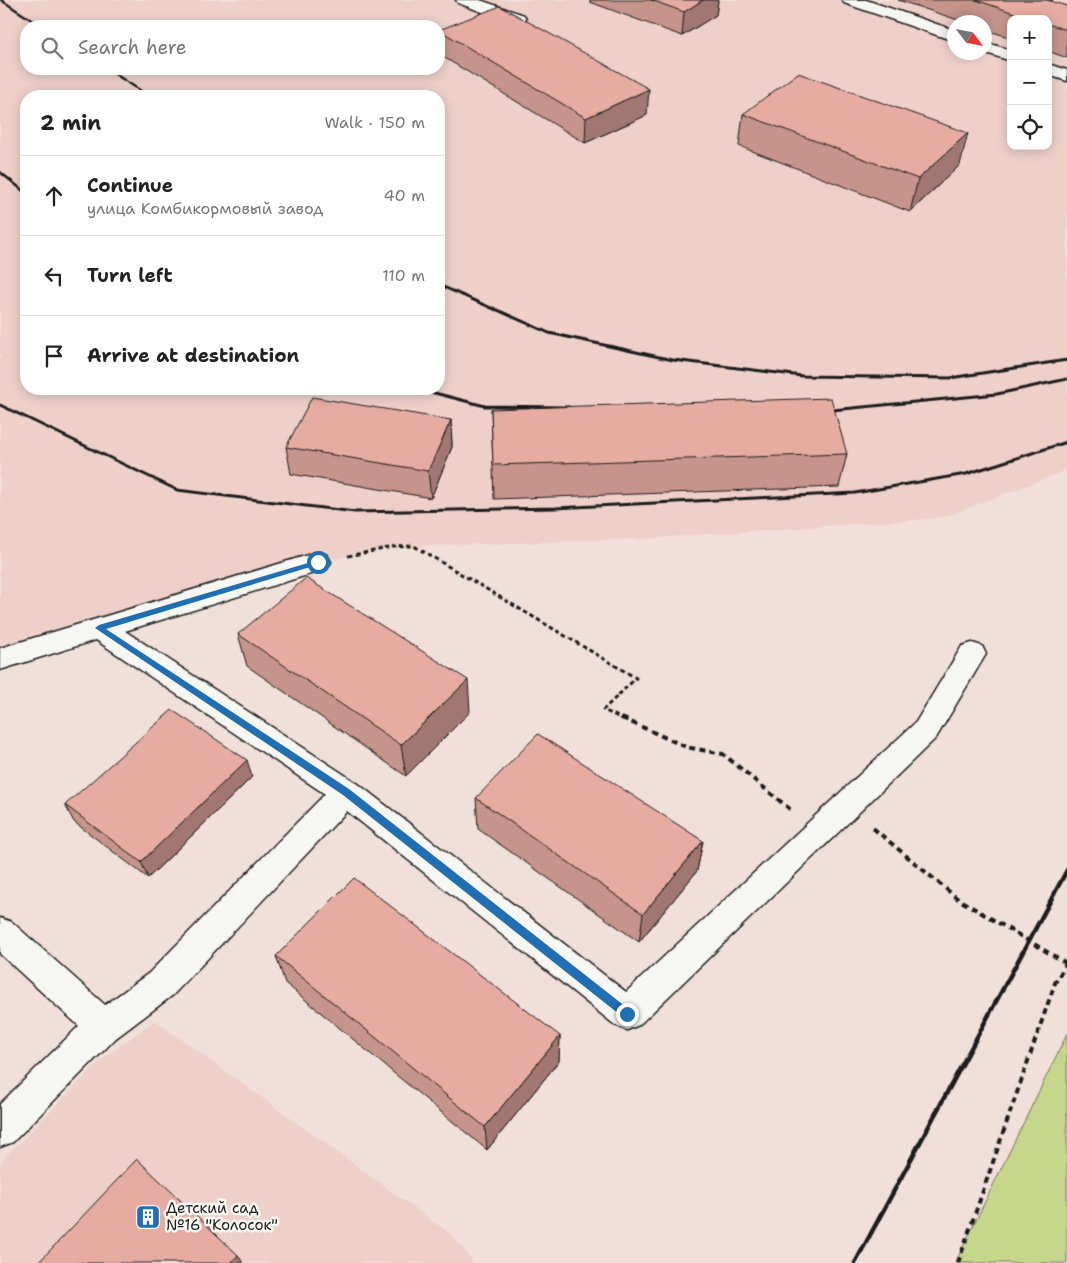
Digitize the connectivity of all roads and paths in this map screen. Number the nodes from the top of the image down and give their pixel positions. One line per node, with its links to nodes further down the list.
1 (464, 0): 3 (street)
2 (850, 0): 4 (street)
3 (518, 19)
4 (947, 34)
5 (992, 50): 6 (street)
6 (1007, 55)
7 (1052, 70): 8 (street)
8 (1067, 76)
9 (318, 562): 10 (street); 15 (path)
10 (99, 628): 12 (street); 13 (street)
11 (972, 654): 14 (street)
12 (0, 659)
13 (346, 792): 15 (street); 18 (street)
14 (841, 810): 15 (street); 17 (path)
15 (817, 832)
16 (0, 933): 18 (street)
17 (1067, 962): 20 (path)
18 (104, 1026): 19 (street)
19 (0, 1129)
20 (958, 1263)

